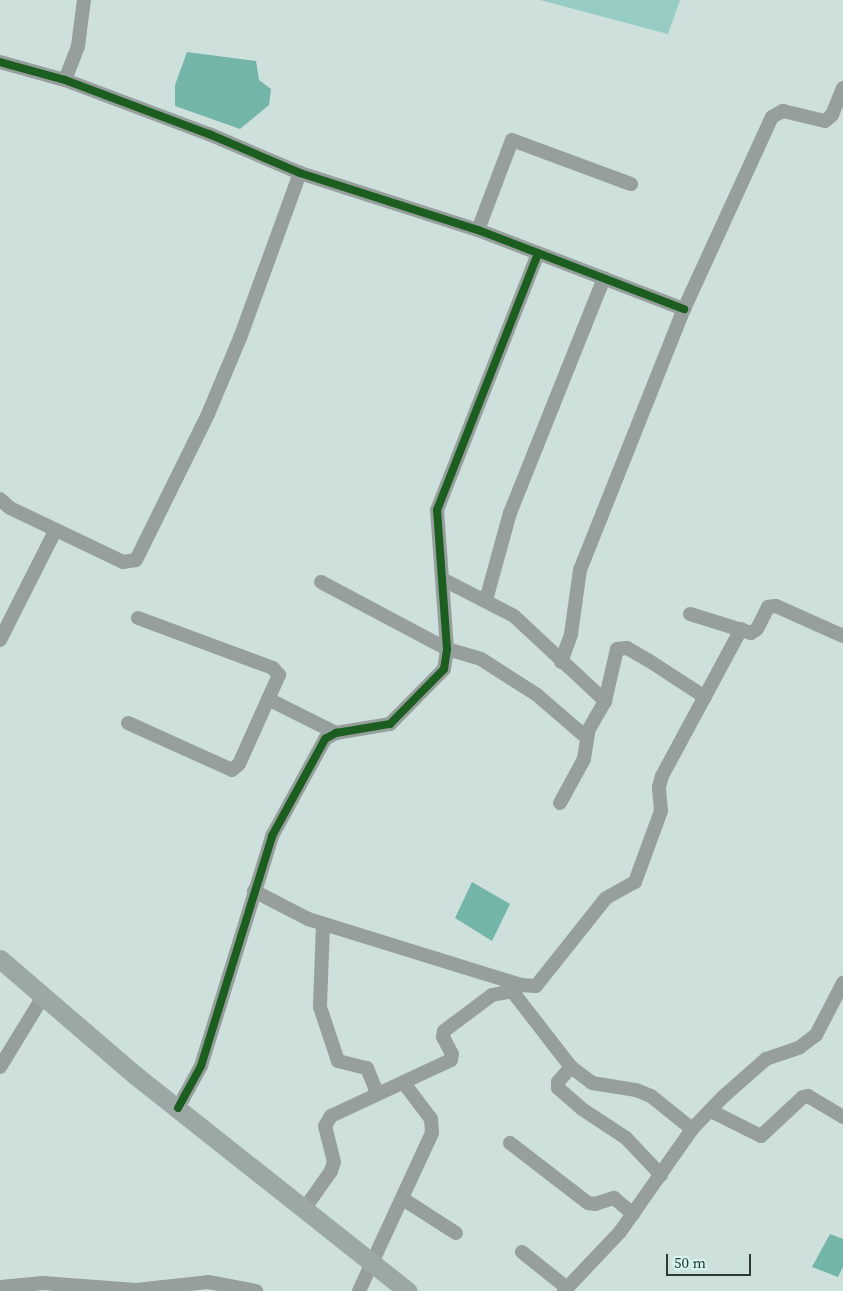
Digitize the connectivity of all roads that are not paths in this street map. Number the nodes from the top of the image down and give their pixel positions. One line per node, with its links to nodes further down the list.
1 (84, 0): 3 (street)
2 (0, 62): 3 (street)
3 (65, 80): 5 (street)
4 (843, 88): 10 (street)
5 (300, 173): 7 (street); 12 (street)
6 (631, 184): 7 (street)
7 (478, 230): 8 (street)
8 (538, 253): 9 (street); 13 (street)
9 (604, 278): 10 (street); 15 (street)
10 (684, 309): 22 (street)
11 (0, 500): 12 (street)
12 (55, 531): 20 (street)
13 (444, 580): 15 (street); 21 (street)
14 (321, 582): 21 (street)
15 (486, 600): 22 (street)
16 (690, 614): 18 (street)
17 (138, 618): 23 (street)
18 (741, 629): 19 (street); 24 (street)
19 (843, 636)
20 (0, 640)
21 (447, 649): 27 (street); 28 (street)
22 (561, 662): 25 (street)
23 (268, 698): 26 (street); 27 (street)
24 (705, 698): 25 (street); 34 (street)
25 (605, 701): 28 (street)
26 (128, 723)
27 (336, 733): 30 (street)
28 (586, 738): 29 (street)
29 (560, 803)
30 (254, 891): 31 (street); 40 (street)
31 (323, 924): 34 (street); 39 (street)
32 (0, 958): 35 (street)
33 (843, 983): 41 (street)
34 (516, 988): 37 (street); 38 (street)
35 (44, 995): 36 (street); 40 (street)
36 (0, 1067)
37 (571, 1067): 43 (street); 45 (street)
38 (403, 1082): 39 (street); 46 (street)
39 (377, 1093): 47 (street)
40 (178, 1108): 47 (street)
41 (711, 1111): 42 (street); 43 (street)
42 (843, 1117)
43 (692, 1129): 45 (street)
44 (510, 1143): 48 (street)
45 (661, 1175): 48 (street)
46 (403, 1199): 49 (street); 51 (street)
47 (305, 1208): 51 (street)
48 (633, 1214): 55 (street)
49 (456, 1233)
50 (522, 1252): 55 (street)
51 (372, 1261): 57 (street); 58 (street)
52 (0, 1288): 53 (street)
53 (18, 1288): 54 (street)
54 (148, 1290): 56 (street)
55 (565, 1290)
56 (252, 1291)
57 (359, 1291)
58 (408, 1291)

